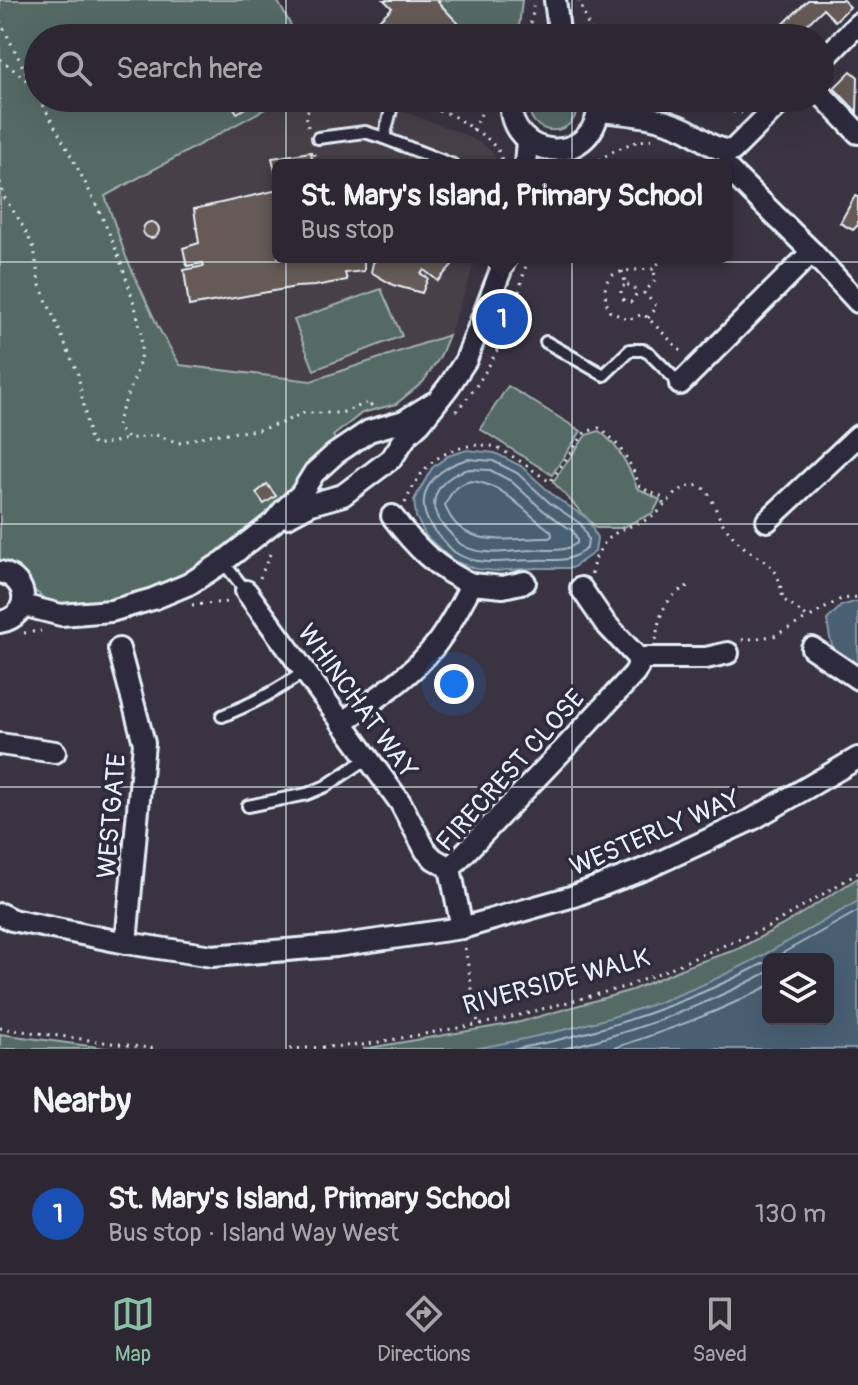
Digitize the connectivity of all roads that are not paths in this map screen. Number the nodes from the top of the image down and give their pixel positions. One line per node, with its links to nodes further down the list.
1 (555, 0): 2 (street)
2 (558, 24)
3 (858, 24): 4 (street)
4 (834, 49)
5 (834, 108): 11 (street)
6 (390, 112): 13 (lane)
7 (508, 112): 14 (street)
8 (598, 112): 15 (street)
9 (633, 112): 18 (street)
10 (771, 112): 19 (street)
11 (858, 133)
12 (318, 138): 13 (lane)
13 (384, 138): 16 (lane)
14 (527, 140): 15 (street); 17 (street)
15 (559, 157)
16 (438, 159)
17 (525, 159)
18 (725, 159)
19 (729, 159)
20 (732, 166): 21 (street)
21 (818, 259): 23 (street); 25 (street)
22 (504, 263): 26 (street)
23 (858, 302)
24 (546, 342): 25 (lane)
25 (680, 384)
26 (433, 403): 30 (street); 30 (street)
27 (858, 436): 29 (street)
28 (398, 512): 34 (street)
29 (767, 521)
30 (274, 522): 31 (street)
31 (223, 562): 36 (lane, WHINCHAT WAY); 37 (street)
32 (0, 572): 37 (street)
33 (525, 582): 34 (street)
34 (472, 584): 46 (street)
35 (587, 584): 42 (street)
36 (246, 591): 43 (street, WHINCHAT WAY)
37 (22, 605): 38 (street)
38 (0, 622)
39 (812, 648): 44 (street)
40 (119, 649): 55 (street, WESTGATE)
41 (724, 654): 42 (street)
42 (638, 658): 52 (street, FIRECREST CLOSE)
43 (305, 671): 45 (lane); 46 (street, WHINCHAT WAY)
44 (858, 679)
45 (222, 716)
46 (342, 723): 49 (street, WHINCHAT WAY)
47 (0, 744): 48 (street)
48 (55, 752)
49 (368, 758): 51 (lane); 52 (street, WHINCHAT WAY)
50 (858, 758): 54 (street, WESTERLY WAY)
51 (248, 806)
52 (450, 868): 54 (street, FIRECREST CLOSE)
53 (0, 914): 55 (street, WESTERLY WAY)
54 (463, 934): 55 (street, WESTERLY WAY)
55 (126, 943)

